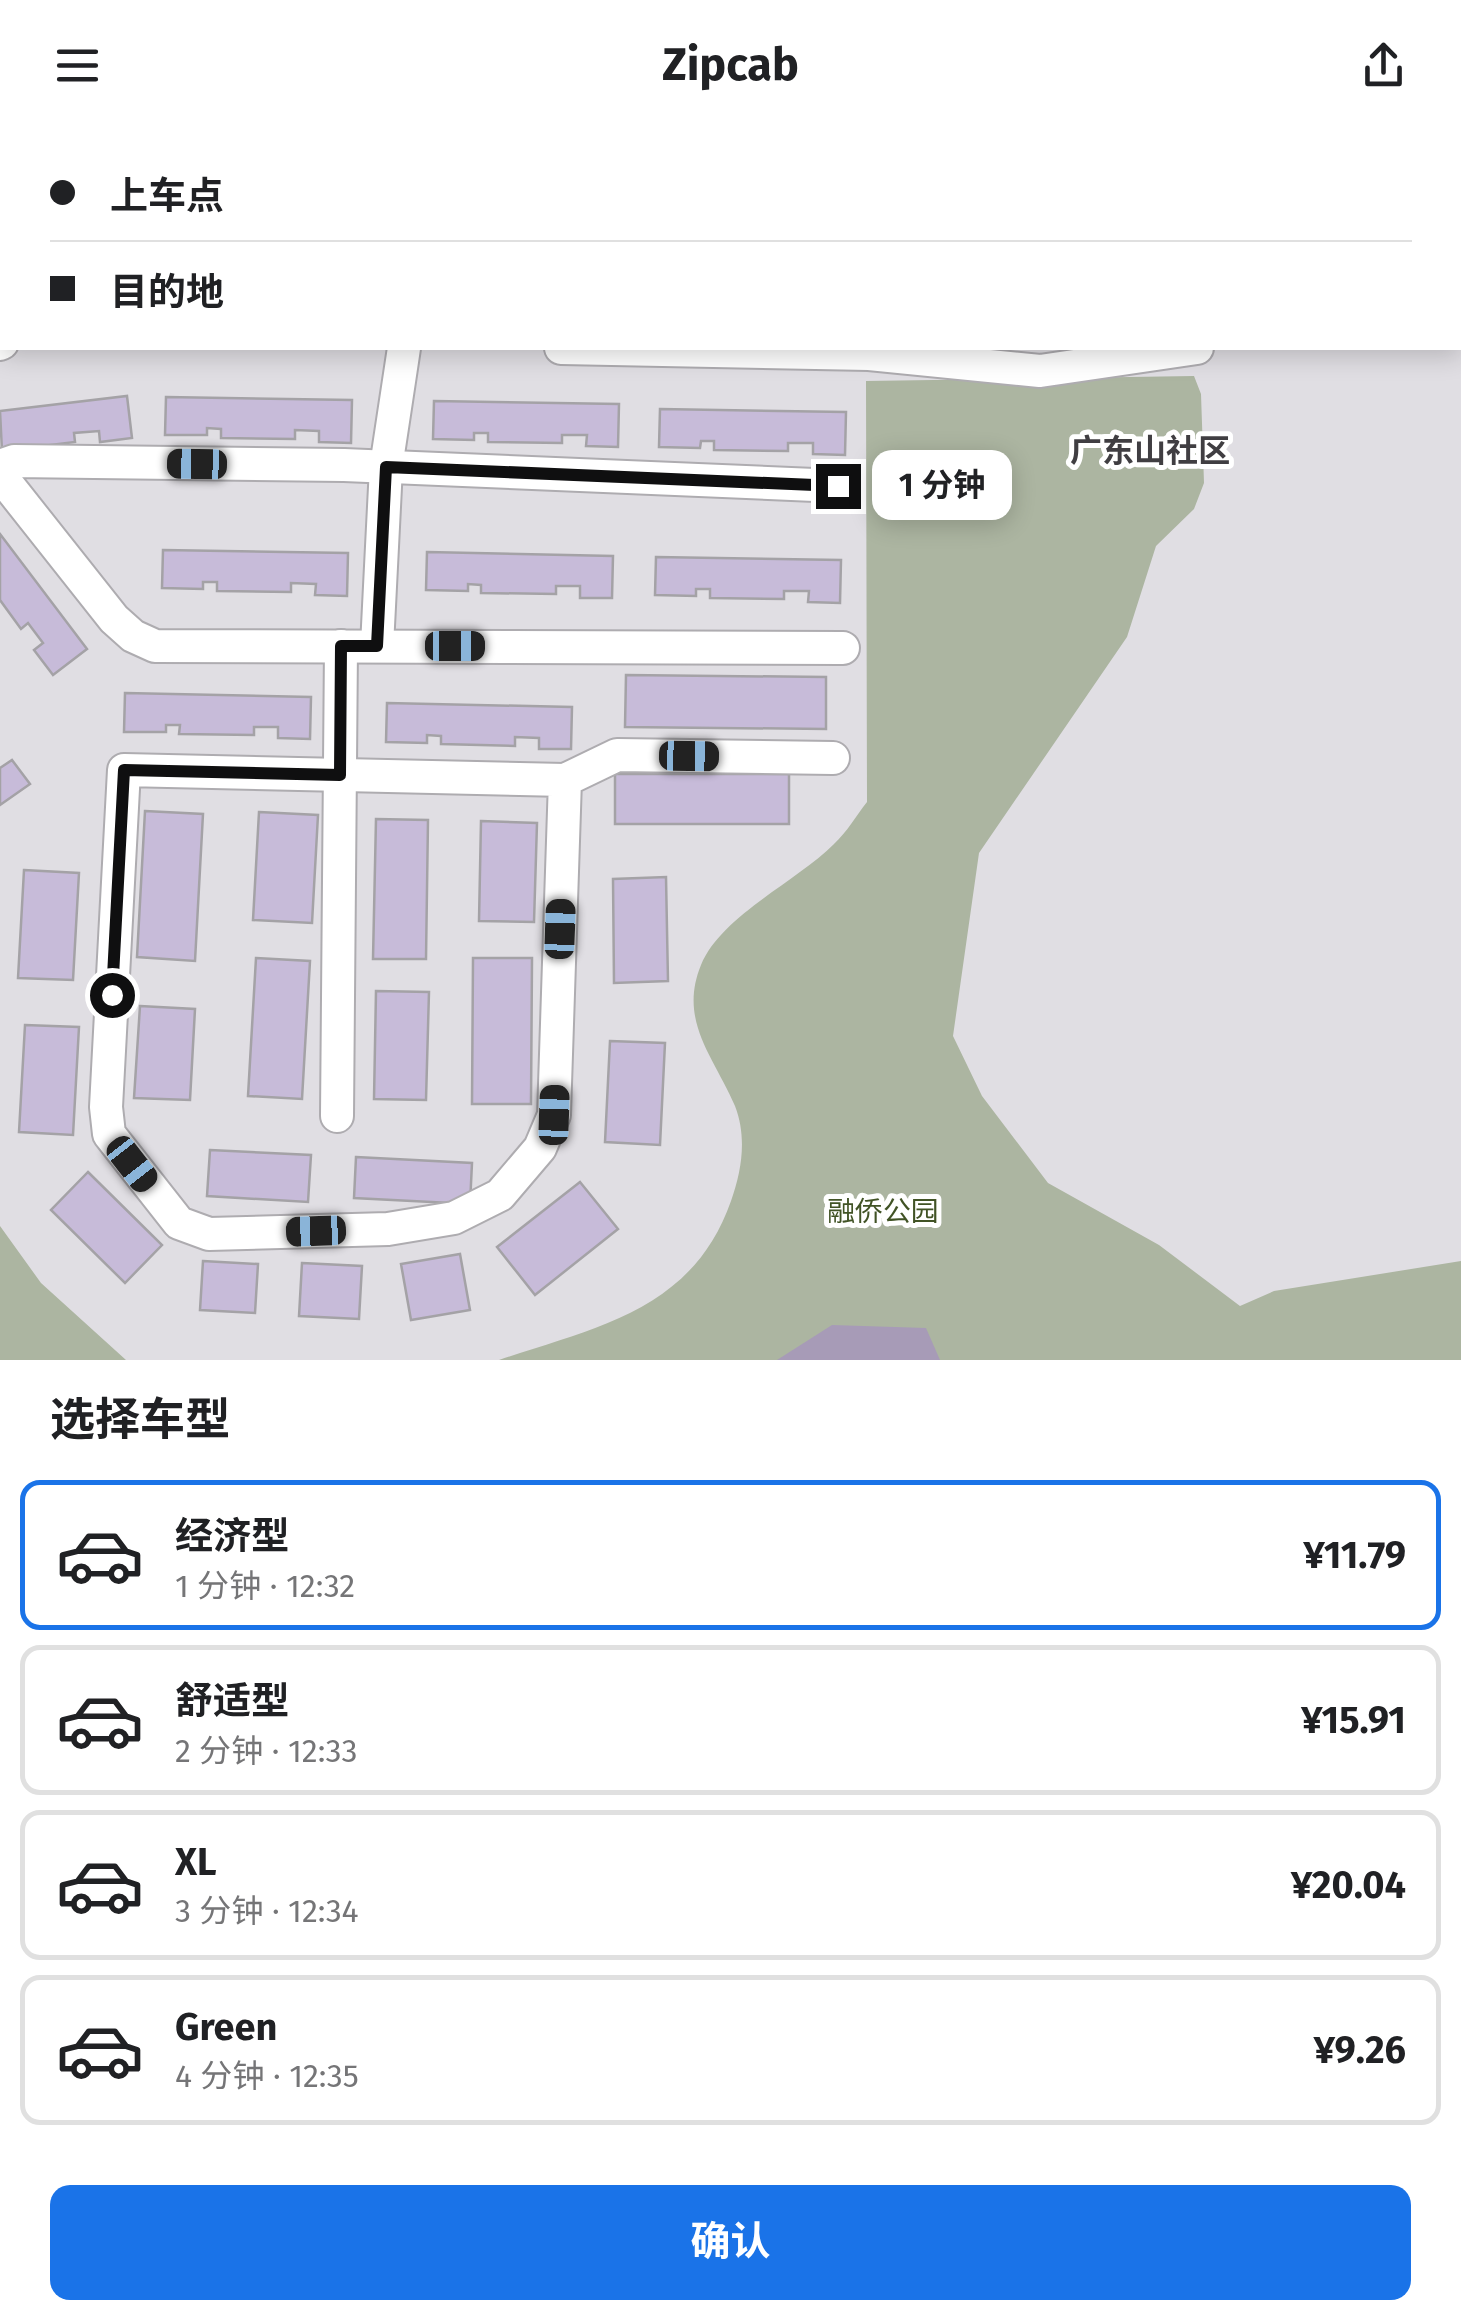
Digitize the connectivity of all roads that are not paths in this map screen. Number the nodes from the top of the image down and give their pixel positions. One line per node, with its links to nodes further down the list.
1 (404, 350): 5 (street)
2 (664, 350): 3 (street)
3 (1173, 350)
4 (0, 466): 5 (street)
5 (386, 467): 7 (street); 9 (street)
6 (0, 475): 8 (street)
7 (838, 486)
8 (341, 646): 9 (street); 12 (street)
9 (377, 646): 10 (street)
10 (842, 648)
11 (833, 758): 13 (street)
12 (340, 775): 13 (street); 13 (street); 14 (street)
13 (565, 780)
14 (336, 1116)

